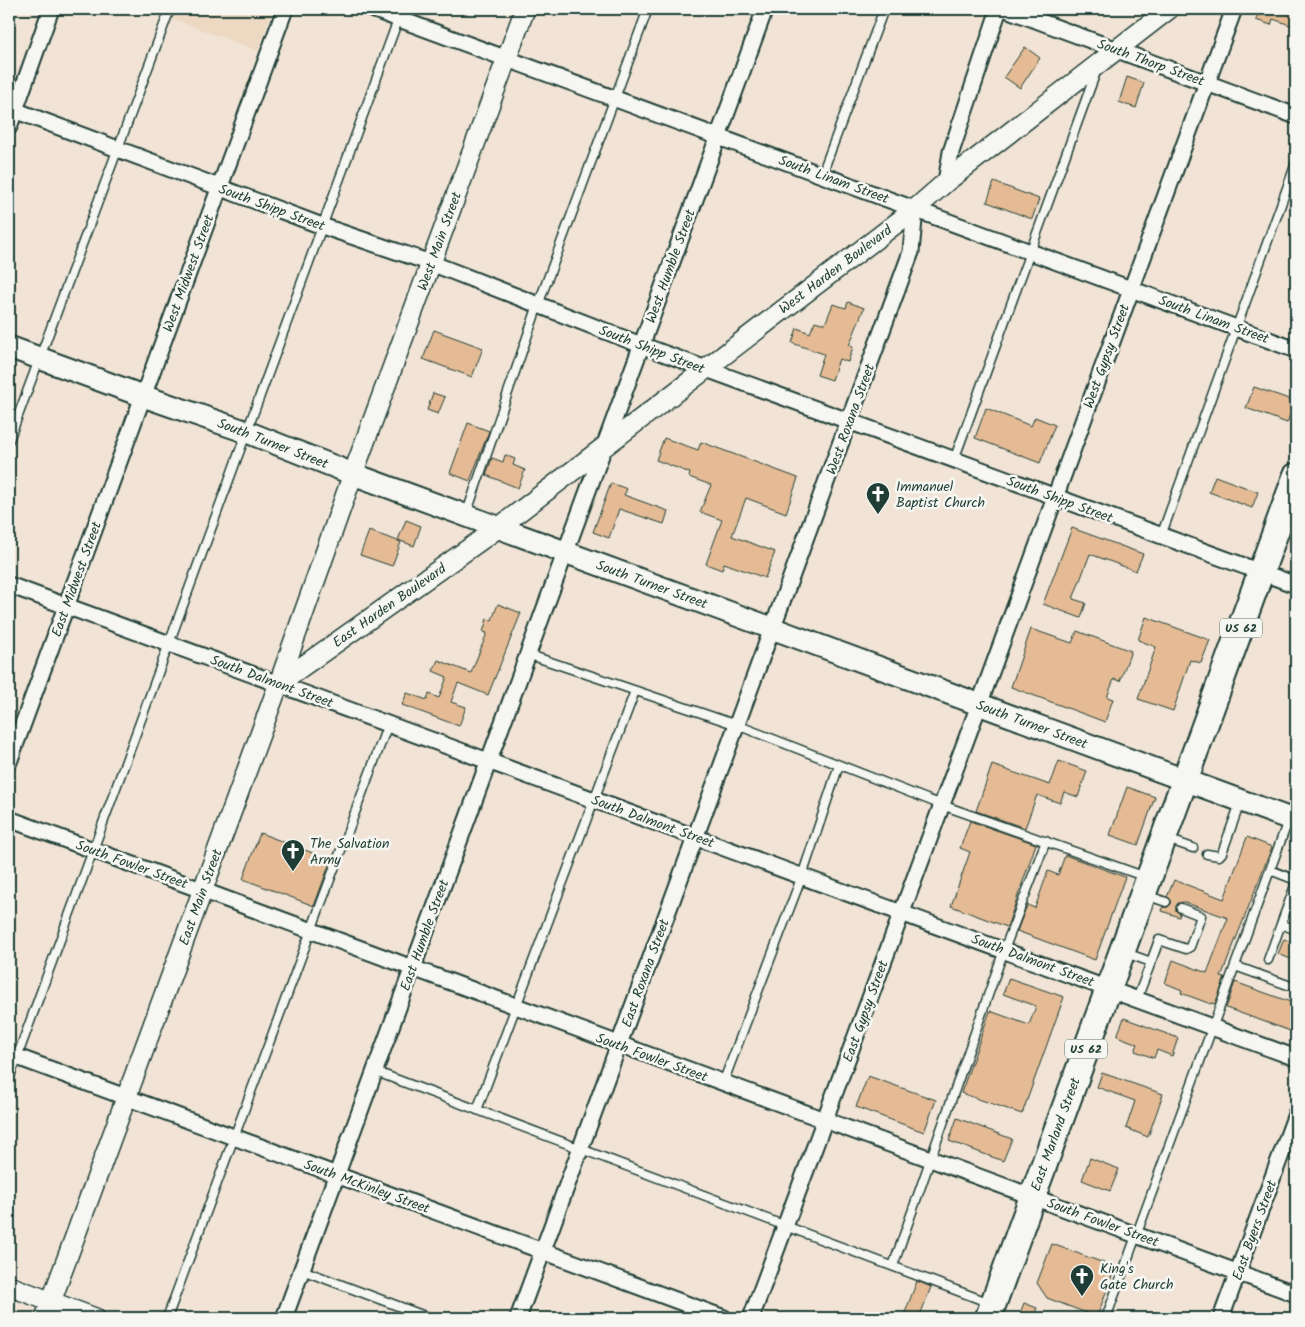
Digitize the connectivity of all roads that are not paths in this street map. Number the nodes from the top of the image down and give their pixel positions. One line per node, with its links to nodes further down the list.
1 (51, 9): 19 (street)
2 (170, 9): 23 (lane)
3 (285, 9): 27 (street, West Midwest Street)
4 (372, 9): 13 (street, South Linam Street)
5 (525, 9): 15 (street, West Main Street)
6 (648, 9): 18 (lane)
7 (765, 9): 22 (street, West Humble Street)
8 (884, 9): 25 (lane)
9 (999, 9): 26 (street)
10 (1006, 9): 14 (street, South Thorp Street)
11 (1169, 9): 14 (street, West Harden Boulevard)
12 (1234, 9): 17 (street, West Gypsy Street)
13 (400, 14): 15 (street, South Linam Street); 29 (lane)
14 (1116, 49): 16 (street, West Harden Boulevard); 17 (street, South Thorp Street)
15 (506, 58): 18 (street, South Linam Street); 31 (street, West Main Street)
16 (1099, 63): 26 (street, West Harden Boulevard); 30 (lane)
17 (1206, 82): 20 (street, South Thorp Street); 32 (street, West Gypsy Street)
18 (616, 98): 22 (street, South Linam Street); 33 (lane)
19 (12, 109): 21 (street); 23 (street, South Shipp Street)
20 (1296, 116)
21 (9, 127)
22 (718, 136): 25 (street, South Linam Street); 35 (street, West Humble Street)
23 (119, 149): 27 (street, South Shipp Street); 38 (lane)
24 (1296, 163): 34 (lane)
25 (822, 174): 28 (street, South Linam Street)
26 (946, 182): 28 (street, West Harden Boulevard)
27 (219, 188): 29 (street, South Shipp Street); 40 (street, West Midwest Street)
28 (915, 209): 30 (street, South Linam Street); 39 (street, West Harden Boulevard); 41 (street, West Roxana Street)
29 (322, 226): 31 (street, South Shipp Street); 42 (lane)
30 (1031, 251): 32 (street, South Linam Street); 45 (lane)
31 (431, 264): 33 (street, South Shipp Street); 46 (street, West Main Street)
32 (1131, 288): 34 (street, South Linam Street); 48 (street, West Gypsy Street)
33 (538, 305): 35 (street, South Shipp Street); 49 (lane)
34 (1237, 328): 37 (street, South Linam Street); 51 (lane)
35 (641, 345): 39 (street, South Shipp Street); 44 (street, West Humble Street)
36 (9, 347): 38 (main road, South Turner Street)
37 (1296, 350)
38 (39, 358): 40 (main road, South Turner Street); 43 (lane)
39 (704, 368): 41 (street, South Shipp Street); 44 (street, West Harden Boulevard)
40 (143, 396): 42 (main road, South Turner Street); 56 (street, East Midwest Street)
41 (849, 421): 45 (street, South Shipp Street); 57 (street, West Roxana Street)
42 (248, 432): 46 (main road, South Turner Street); 58 (lane)
43 (9, 440)
44 (603, 446): 50 (street, West Harden Boulevard); 52 (street, West Humble Street)
45 (954, 460): 48 (street, South Shipp Street)
46 (353, 474): 49 (main road, South Turner Street); 60 (street, East Main Street)
47 (1296, 476): 53 (highway, US 62)
48 (1054, 496): 51 (street, South Shipp Street); 62 (street, West Gypsy Street)
49 (465, 515): 50 (main road, South Turner Street)
50 (498, 528): 52 (main road, South Turner Street); 60 (street, East Harden Boulevard)
51 (1161, 536): 53 (street, South Shipp Street)
52 (564, 552): 57 (main road, South Turner Street); 59 (street, East Humble Street)
53 (1261, 572): 55 (street, South Shipp Street); 68 (highway, US 62)
54 (9, 585): 56 (street, South Dalmont Street)
55 (1296, 585)
56 (66, 607): 58 (street, South Dalmont Street); 66 (street, East Midwest Street)
57 (773, 627): 62 (main road, South Turner Street); 64 (street, East Roxana Street)
58 (169, 644): 60 (street, South Dalmont Street); 78 (lane)
59 (527, 654): 61 (lane); 65 (street, East Humble Street)
60 (279, 683): 63 (street, South Dalmont Street); 83 (street, East Main Street)
61 (635, 691): 64 (lane); 69 (lane)
62 (979, 705): 68 (main road, South Turner Street); 71 (street, East Gypsy Street)
63 (388, 724): 65 (street, South Dalmont Street); 88 (lane)
64 (736, 725): 67 (lane); 74 (street, East Roxana Street)
65 (488, 761): 69 (street, South Dalmont Street); 95 (street, East Humble Street)
66 (9, 762)
67 (839, 765): 71 (lane); 81 (lane)
68 (1185, 780): 70 (main road, South Turner Street); 75 (highway, East Marland Street / US 62)
69 (593, 800): 74 (street, South Dalmont Street); 99 (lane)
70 (1241, 801): 72 (main road, South Turner Street); 79 (lane)
71 (942, 805): 76 (lane); 86 (street, East Gypsy Street)
72 (1294, 812): 80 (lane)
73 (9, 819): 78 (street, South Fowler Street)
74 (695, 836): 81 (street, South Dalmont Street); 101 (street, East Roxana Street)
75 (1164, 838): 77 (lane); 84 (highway, East Marland Street / US 62)
76 (1046, 841): 84 (lane); 90 (lane)
77 (1193, 848)
78 (94, 850): 83 (street, South Fowler Street); 102 (lane)
79 (1207, 854)
80 (1270, 870): 82 (lane); 94 (lane)
81 (802, 876): 86 (street, South Dalmont Street); 106 (lane)
82 (1296, 882): 87 (lane)
83 (203, 890): 88 (street, South Fowler Street); 107 (street, East Main Street)
84 (1153, 891): 91 (highway, East Marland Street / US 62)
85 (1181, 908): 93 (lane)
86 (902, 912): 90 (street, South Dalmont Street); 110 (street, East Gypsy Street)
87 (1281, 924): 89 (lane); 92 (lane)
88 (310, 930): 95 (street, South Fowler Street); 111 (lane)
89 (1296, 930)
90 (1004, 950): 97 (street, South Dalmont Street); 113 (lane)
91 (1122, 952): 93 (lane); 97 (highway, East Marland Street / US 62)
92 (1268, 960)
93 (1151, 962): 98 (lane)
94 (1235, 966): 96 (lane); 100 (lane)
95 (412, 968): 99 (street, South Fowler Street); 104 (street, East Humble Street)
96 (1288, 985)
97 (1109, 988): 98 (street, South Dalmont Street); 115 (highway, East Marland Street / US 62)
98 (1138, 999): 100 (street, South Dalmont Street)
99 (516, 1007): 101 (street, South Fowler Street); 108 (lane)
100 (1213, 1027): 103 (street, South Dalmont Street); 117 (lane)
101 (618, 1044): 106 (street, South Fowler Street); 112 (street, East Roxana Street)
102 (13, 1056): 105 (lane); 107 (street, South McKinley Street)
103 (1296, 1058)
104 (374, 1071): 108 (lane); 114 (street, East Humble Street)
105 (9, 1079)
106 (723, 1083): 110 (street, South Fowler Street)
107 (126, 1097): 111 (street, South McKinley Street); 124 (street, East Main Street)
108 (477, 1110): 112 (lane)
109 (1296, 1114): 121 (street, East Byers Street)
110 (824, 1120): 113 (street, South Fowler Street); 116 (street, East Gypsy Street)
111 (235, 1137): 114 (street, South McKinley Street); 128 (lane)
112 (580, 1149): 116 (lane); 118 (street, East Roxana Street)
113 (931, 1159): 115 (street, South Fowler Street); 119 (lane)
114 (336, 1175): 118 (street, South McKinley Street); 120 (street, East Humble Street)
115 (1032, 1196): 117 (street, South Fowler Street); 126 (highway, East Marland Street / US 62)
116 (786, 1225): 119 (lane); 134 (street, East Gypsy Street)
117 (1137, 1235): 121 (street, South Fowler Street); 135 (lane)
118 (542, 1251): 132 (street, East Roxana Street); 133 (street, South McKinley Street)
119 (892, 1266): 126 (lane)
120 (302, 1270): 125 (lane); 129 (street, East Humble Street)
121 (1238, 1272): 123 (street, South Fowler Street); 136 (street, East Byers Street)
122 (9, 1286): 124 (street)
123 (1296, 1294)
124 (48, 1310): 127 (street)
125 (407, 1310): 130 (lane); 131 (lane)
126 (990, 1311)
127 (95, 1318)
128 (166, 1318)
129 (284, 1318)
130 (404, 1318)
131 (430, 1318)
132 (518, 1318)
133 (724, 1318)
134 (751, 1318)
135 (1106, 1318)
136 (1221, 1318)

